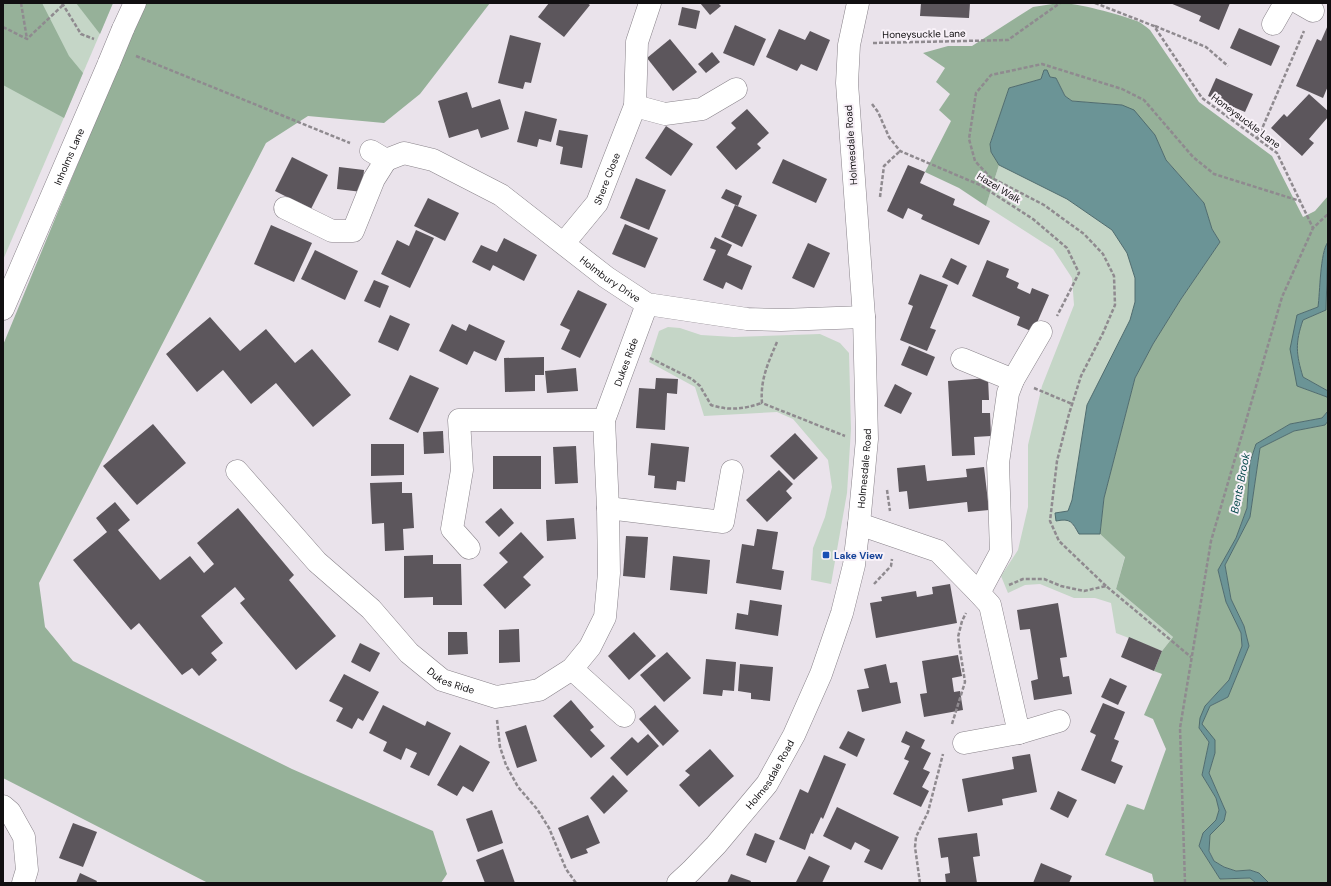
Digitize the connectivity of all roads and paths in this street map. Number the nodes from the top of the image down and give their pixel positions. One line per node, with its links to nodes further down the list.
1 (22, 3): 14 (path)
2 (135, 3): 29 (street, Inholms Lane, bridge)
3 (650, 3): 20 (street, Shere Close)
4 (858, 3): 15 (street, Holmesdale Road)
5 (1060, 3): 15 (path, Honeysuckle Lane)
6 (1095, 3): 11 (path)
7 (1285, 3): 10 (street)
8 (63, 4): 13 (path); 14 (path)
9 (1306, 7): 21 (path)
10 (1273, 24)
11 (1154, 26): 17 (path); 21 (path, Honeysuckle Lane)
12 (3, 27): 14 (path)
13 (81, 34)
14 (27, 39)
15 (849, 46): 18 (street, Holmesdale Road)
16 (155, 64): 22 (path)
17 (1228, 66)
18 (847, 83): 30 (street, Holmesdale Road); 32 (path, Hazel Walk)
19 (736, 89): 20 (street)
20 (635, 106): 27 (street, Shere Close)
21 (1258, 138): 23 (path, Honeysuckle Lane)
22 (378, 156): 24 (street); 27 (street, Holmbury Drive)
23 (1300, 201): 26 (path, Honeysuckle Lane); 37 (path)
24 (285, 208)
25 (1328, 214): 26 (path)
26 (1313, 228): 47 (path)
27 (564, 243): 28 (street, Holmbury Drive)
28 (647, 304): 31 (street, Holmbury Drive); 33 (street, Dukes Ride)
29 (3, 309)
30 (864, 317): 31 (street, Holmbury Drive); 39 (street, Holmesdale Road)
31 (781, 320): 36 (path)
32 (1041, 332): 35 (street)
33 (631, 348): 36 (path); 38 (street, Dukes Ride)
34 (962, 358): 35 (street)
35 (1013, 380): 37 (path); 46 (street)
36 (762, 403): 39 (path)
37 (1072, 404): 45 (path)
38 (604, 420): 42 (street, Dukes Ride); 44 (street)
39 (867, 439): 43 (street, Holmesdale Road)
40 (238, 471): 49 (street, Dukes Ride)
41 (732, 471): 42 (street)
42 (608, 508): 48 (street, Dukes Ride)
43 (859, 524): 46 (street); 59 (street, Holmesdale Road)
44 (469, 548)
45 (1106, 586): 46 (path); 47 (path)
46 (979, 593): 52 (path); 53 (street)
47 (1191, 658): 61 (path)
48 (572, 669): 49 (street, Dukes Ride); 50 (street)
49 (496, 697): 58 (path)
50 (624, 716)
51 (1059, 721): 53 (street)
52 (952, 725)
53 (1019, 733): 54 (street)
54 (964, 743)
55 (943, 754): 60 (path)
56 (3, 806): 57 (street)
57 (23, 883)
58 (576, 883)
59 (678, 883)
60 (920, 883)
61 (1185, 883)

